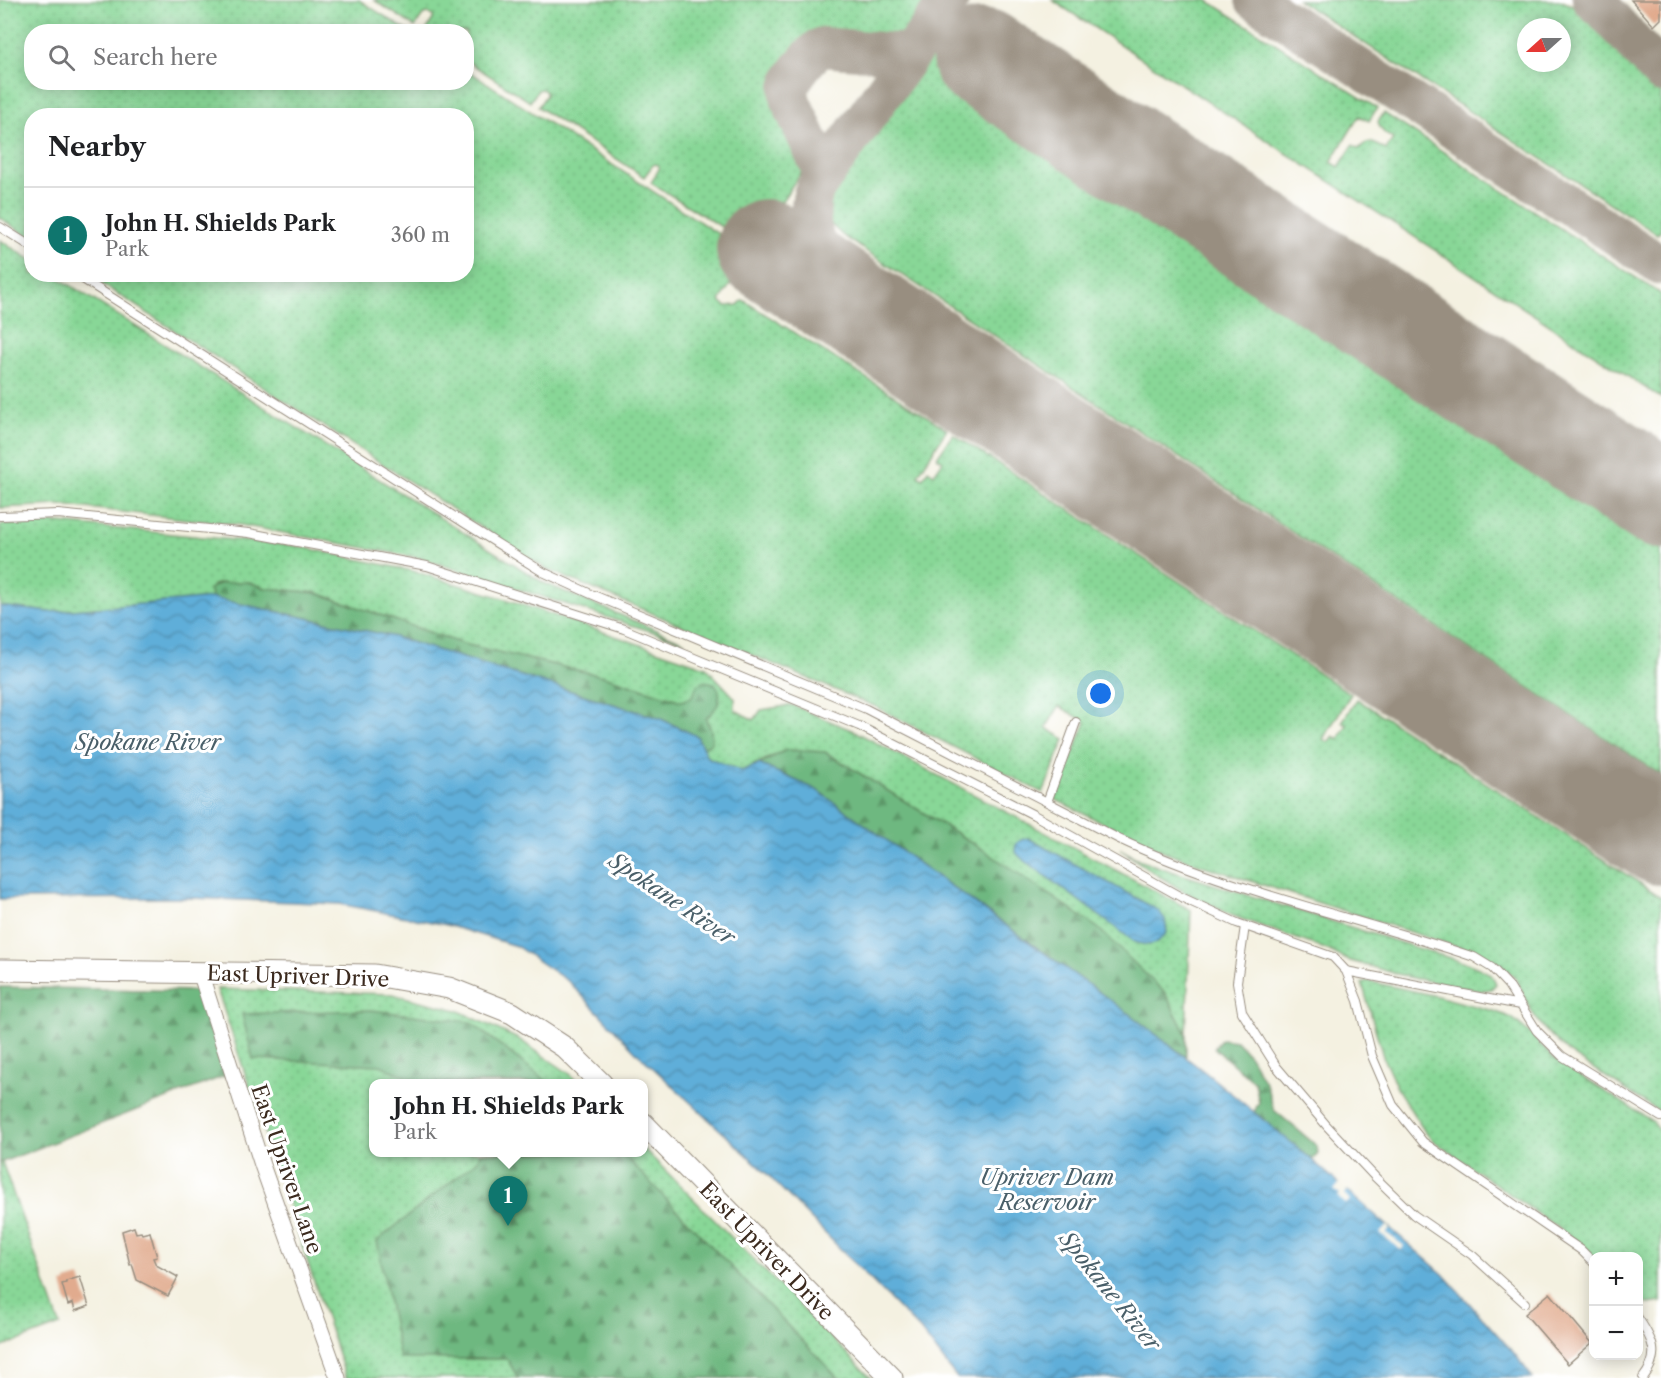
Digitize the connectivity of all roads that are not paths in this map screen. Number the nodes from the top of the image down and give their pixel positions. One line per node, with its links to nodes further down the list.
1 (0, 227): 2 (lane)
2 (24, 242)
3 (87, 282): 6 (lane)
4 (0, 516): 7 (lane)
5 (1076, 722): 6 (lane)
6 (1047, 802): 11 (lane)
7 (1245, 926): 9 (lane); 16 (lane)
8 (0, 970): 10 (main road, East Upriver Drive)
9 (1346, 970): 11 (lane); 15 (lane)
10 (200, 972): 12 (main road, East Upriver Drive); 18 (street, East Upriver Lane)
11 (1520, 1005): 13 (lane)
12 (598, 1079)
13 (1661, 1117)
14 (648, 1129): 19 (main road, East Upriver Drive)
15 (1589, 1259)
16 (1525, 1303)
17 (1643, 1325): 20 (lane)
18 (338, 1378)
19 (892, 1378)
20 (1643, 1378)

